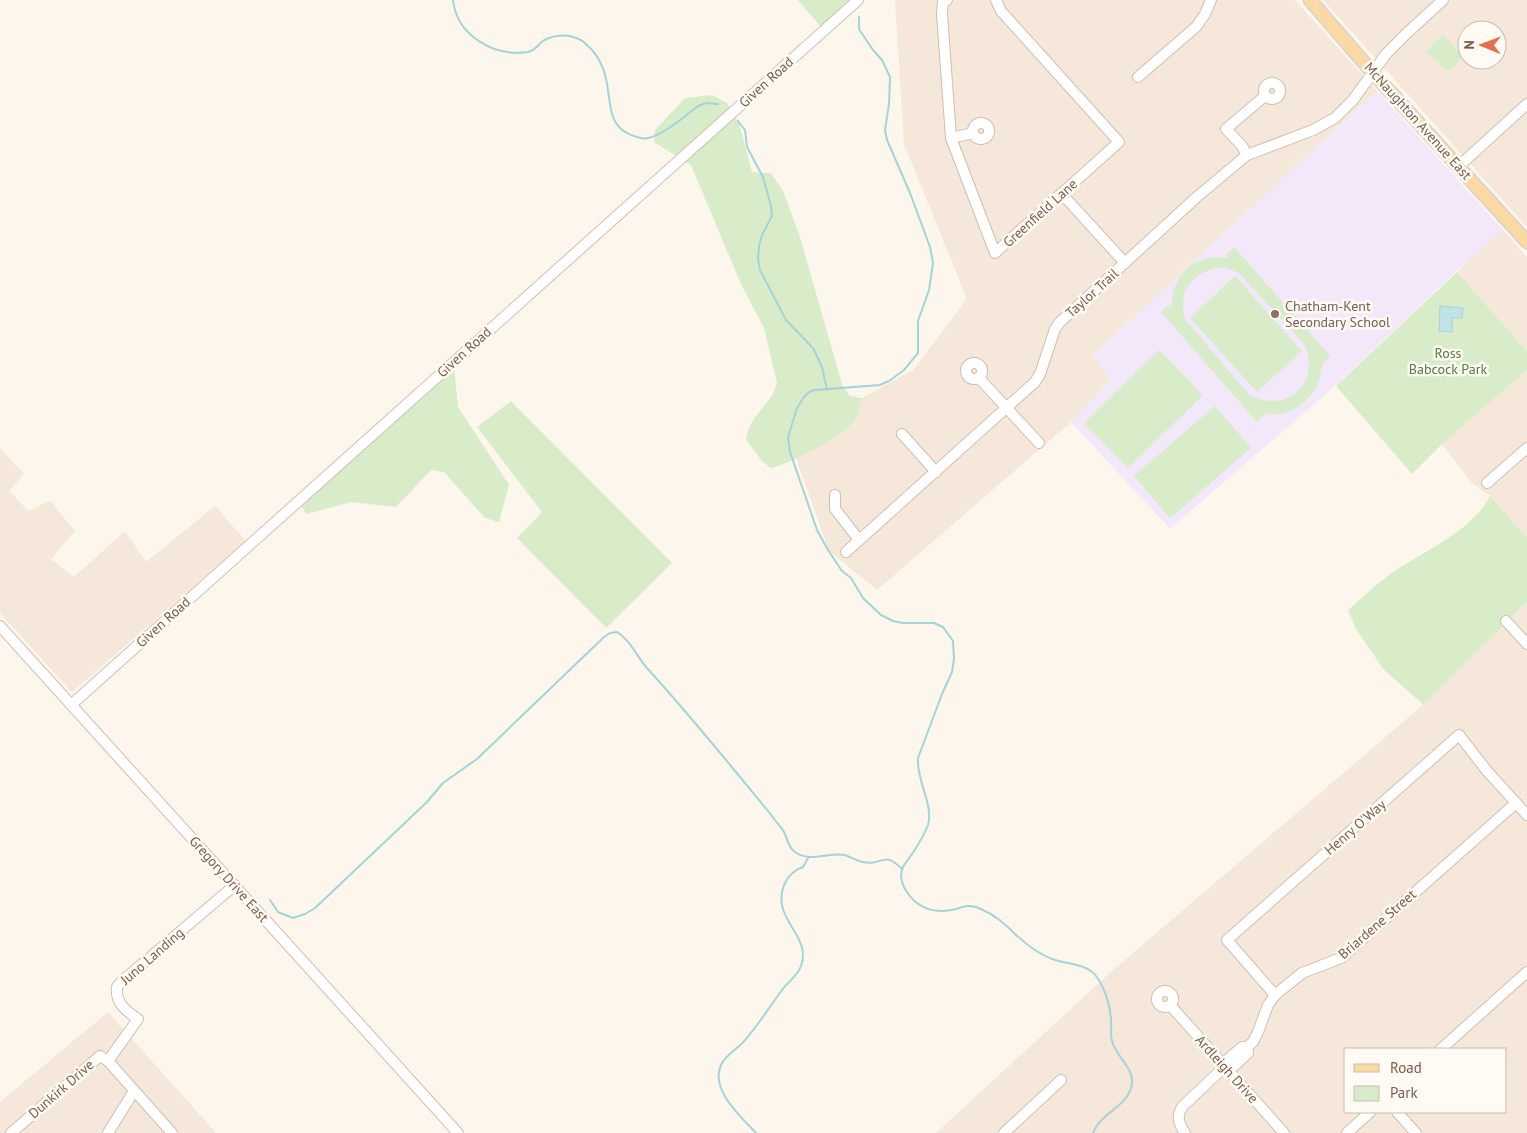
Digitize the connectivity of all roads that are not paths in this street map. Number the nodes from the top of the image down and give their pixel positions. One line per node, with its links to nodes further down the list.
1 (858, 0): 31 (street, Given Road)
2 (947, 0): 12 (street, Greenfield Lane)
3 (996, 0): 15 (street, Greenfield Lane)
4 (1211, 0): 8 (street)
5 (1310, 0): 7 (main road, McNaughton Avenue East)
6 (1443, 0): 7 (street, Taylor Trail)
7 (1373, 73): 13 (street, Taylor Trail); 14 (main road, McNaughton Avenue East)
8 (1138, 77)
9 (1265, 96): 13 (street)
10 (1527, 104): 14 (street)
11 (973, 133): 12 (street)
12 (951, 138): 15 (street, Greenfield Lane)
13 (1247, 155): 17 (street, Taylor Trail)
14 (1458, 166): 16 (main road, McNaughton Avenue East)
15 (1062, 194): 17 (street)
16 (1527, 242)
17 (1125, 263): 19 (street, Taylor Trail)
18 (979, 378): 19 (street)
19 (1005, 408): 21 (street); 23 (street, Taylor Trail)
20 (902, 434): 23 (street)
21 (1039, 443)
22 (1527, 448): 24 (street)
23 (936, 472): 26 (street, Taylor Trail)
24 (1487, 483)
25 (835, 495): 26 (street)
26 (859, 540): 27 (street, Taylor Trail)
27 (846, 552)
28 (1506, 621): 30 (street)
29 (0, 626): 31 (street, Gregory Drive East)
30 (1527, 644)
31 (71, 705): 34 (street, Gregory Drive East)
32 (1516, 803): 33 (street, Henry O'Way); 36 (street, Briardene Street); 36 (street, Henry O'Way)
33 (1527, 815)
34 (235, 885): 39 (street, Juno Landing); 48 (street, Gregory Drive East)
35 (1527, 972): 38 (street)
36 (1275, 995): 40 (street, Briardene Street)
37 (1170, 1005): 40 (street, Ardleigh Drive)
38 (1442, 1048)
39 (108, 1061): 42 (street, Dunkirk Drive); 45 (street, Dunkirk Drive)
40 (1225, 1066): 50 (street, Briardene Street); 51 (street, Ardleigh Drive)
41 (1061, 1080): 49 (street)
42 (134, 1091): 46 (street); 47 (street, Dunkirk Drive)
43 (1369, 1113): 52 (street)
44 (1397, 1113): 53 (street)
45 (11, 1133)
46 (108, 1133)
47 (172, 1133)
48 (458, 1133)
49 (1004, 1133)
50 (1185, 1133)
51 (1284, 1133)
52 (1347, 1133)
53 (1416, 1133)

